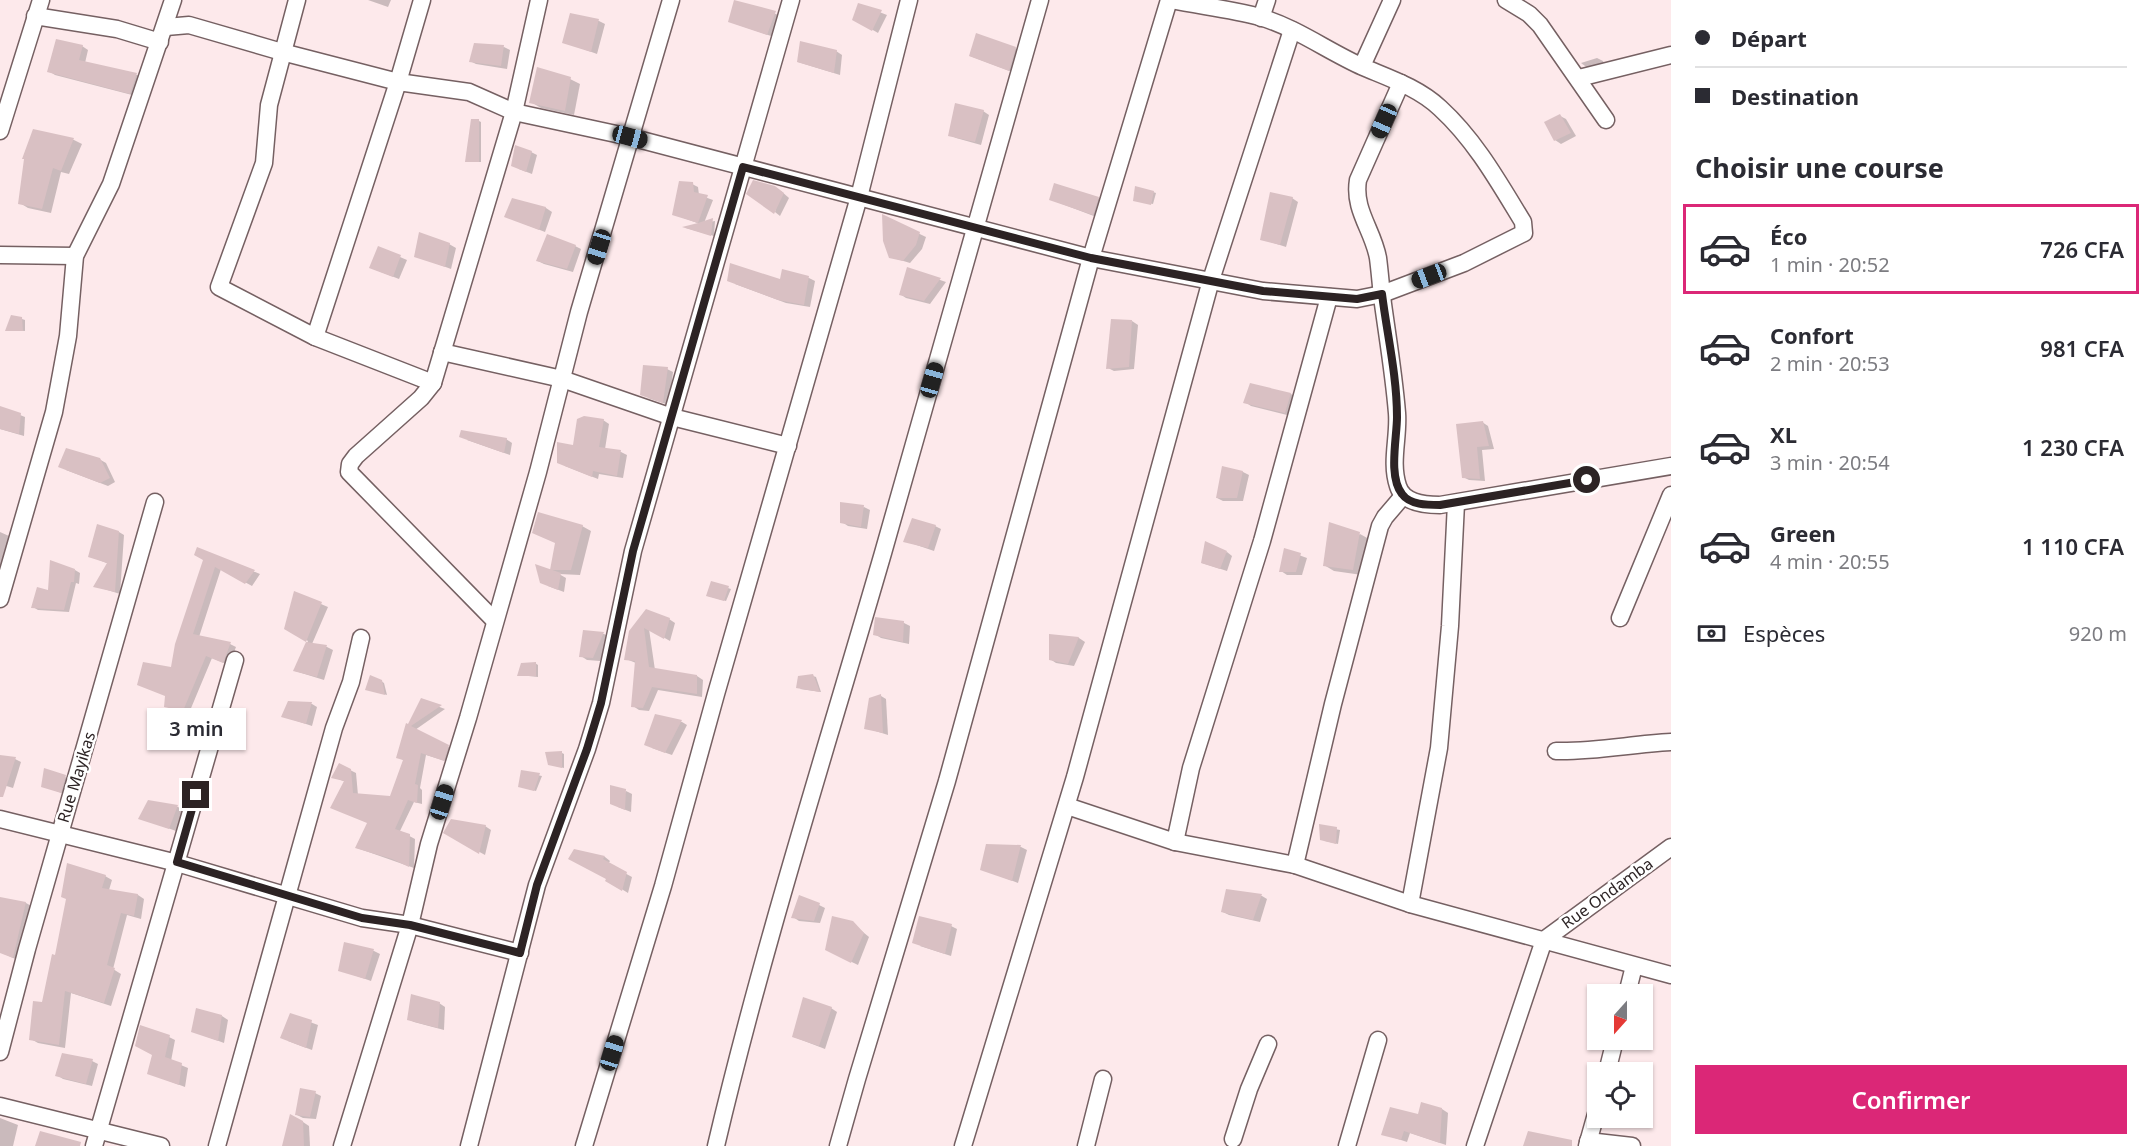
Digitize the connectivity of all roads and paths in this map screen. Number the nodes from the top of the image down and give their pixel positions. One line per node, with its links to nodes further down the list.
1 (173, 0): 16 (street)
2 (297, 0): 17 (street)
3 (422, 0): 21 (street)
4 (539, 0): 24 (street)
5 (671, 0): 27 (street)
6 (791, 0): 28 (street)
7 (909, 0): 29 (street)
8 (1040, 0): 30 (street)
9 (1170, 0): 14 (street); 33 (street)
10 (1267, 0): 14 (street)
11 (1392, 0): 19 (street)
12 (1506, 0): 20 (street)
13 (38, 8): 16 (street); 23 (street)
14 (1261, 18): 15 (street)
15 (1292, 30): 19 (street); 34 (street)
16 (163, 34): 17 (street); 32 (street)
17 (282, 52): 21 (street); 37 (street)
18 (1671, 55): 20 (street)
19 (1362, 66): 22 (street)
20 (1579, 78): 25 (street)
21 (398, 82): 24 (street); 37 (street)
22 (1401, 82): 35 (street); 35 (street)
23 (6, 88): 26 (street)
24 (514, 112): 27 (street); 38 (street)
25 (1606, 120)
26 (0, 131)
27 (630, 137): 28 (street); 39 (street)
28 (743, 167): 29 (street); 41 (street)
29 (859, 197): 30 (street); 42 (street)
30 (975, 227): 33 (street); 84 (street)
31 (0, 255): 32 (street)
32 (75, 256): 48 (street)
33 (1091, 258): 34 (street); 85 (street)
34 (1210, 280): 36 (street); 55 (street)
35 (1382, 294): 36 (street); 44 (street)
36 (1329, 297): 58 (street)
37 (315, 337): 40 (street)
38 (442, 352): 39 (street); 40 (street)
39 (562, 379): 41 (street); 50 (street)
40 (433, 383): 50 (street)
41 (672, 417): 42 (street); 66 (street)
42 (788, 447): 83 (street)
43 (1671, 466): 47 (street)
44 (1403, 495): 47 (street); 61 (street)
45 (1671, 495): 49 (street)
46 (155, 502): 57 (street, Rue Mayikas)
47 (1456, 503): 63 (street)
48 (0, 599)
49 (1620, 618)
50 (495, 621): 64 (street)
51 (361, 639): 62 (street)
52 (235, 660): 60 (street)
53 (1671, 742): 54 (street)
54 (1556, 751)
55 (1067, 806): 58 (street); 86 (street)
56 (0, 819): 57 (street)
57 (60, 832): 60 (street); 72 (street, Rue Mayikas)
58 (1175, 842): 61 (street)
59 (1671, 847): 65 (street, Rue Ondamba)
60 (177, 862): 62 (street); 76 (street)
61 (1295, 865): 63 (street)
62 (288, 895): 64 (street); 80 (street)
63 (1410, 904): 65 (street)
64 (410, 925): 66 (street); 81 (street)
65 (1544, 940): 67 (street); 89 (street)
66 (520, 953): 82 (street)
67 (1634, 966): 68 (street); 69 (street)
68 (1671, 975)
69 (1630, 984)
70 (1378, 1040): 88 (street)
71 (1268, 1044): 77 (street)
72 (0, 1052)
73 (1103, 1079): 87 (street)
74 (0, 1106): 76 (street)
75 (1592, 1128): 78 (street)
76 (96, 1138): 79 (street)
77 (1230, 1144)
78 (1588, 1144): 90 (street)
79 (161, 1146)
80 (217, 1146)
81 (342, 1146)
82 (469, 1146)
83 (584, 1146)
84 (716, 1146)
85 (838, 1146)
86 (963, 1146)
87 (1086, 1146)
88 (1347, 1146)
89 (1475, 1146)
90 (1632, 1146)

